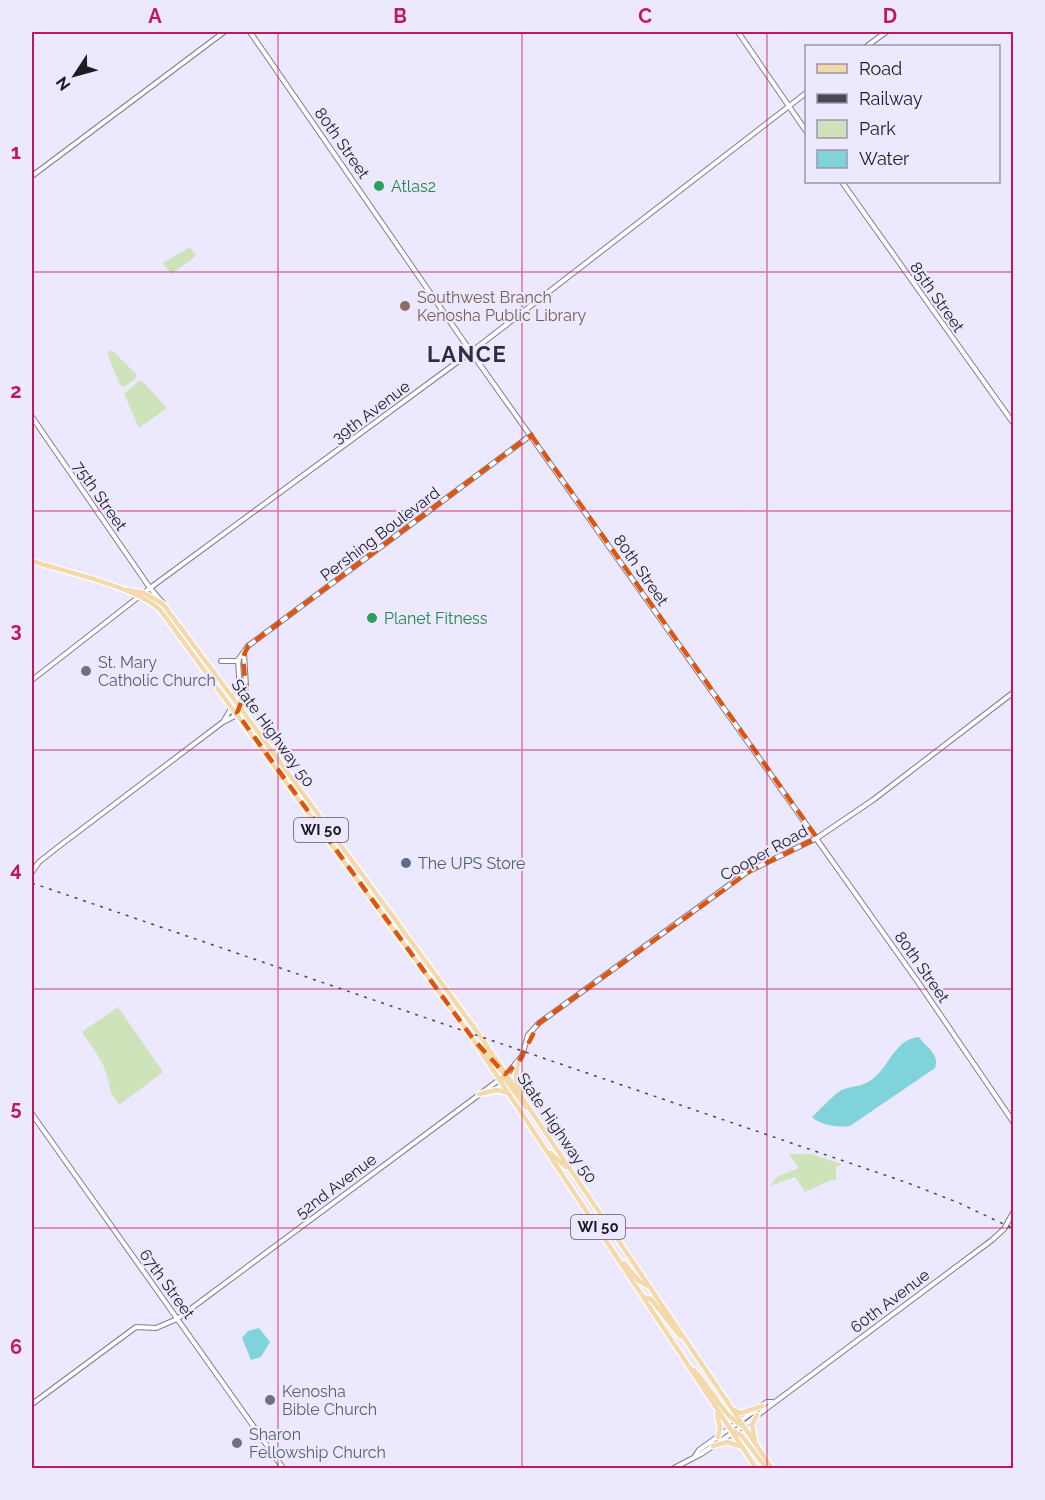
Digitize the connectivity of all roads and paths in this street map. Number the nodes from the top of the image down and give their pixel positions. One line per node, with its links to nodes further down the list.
1 (224, 32): 9 (street)
2 (250, 32): 11 (street, 80th Street)
3 (738, 32): 7 (street)
4 (886, 32): 5 (street)
5 (868, 45)
6 (805, 95): 7 (street, 39th Avenue)
7 (790, 106): 8 (street); 11 (street, 39th Avenue)
8 (805, 127)
9 (32, 176)
10 (843, 183): 13 (street, 85th Street)
11 (471, 352): 14 (street, 80th Street); 16 (street, 39th Avenue)
12 (32, 417): 16 (street, 75th Street)
13 (1014, 424)
14 (531, 435): 22 (street, Pershing Boulevard); 29 (street, 80th Street)
15 (32, 561): 17 (main road, State Highway 50 / WI 50)
16 (150, 588): 17 (street, 39th Avenue); 18 (street, 75th Street); 19 (street, 75th Street)
17 (142, 595): 18 (main road, State Highway 50 / WI 50); 20 (main road, State Highway 50 / WI 50); 23 (street, 39th Avenue)
18 (151, 597): 19 (main road, State Highway 50 / WI 50); 20 (street, 75th Street)
19 (163, 604): 25 (main road, State Highway 50 / WI 50)
20 (156, 606): 26 (main road, State Highway 50 / WI 50)
21 (221, 661): 22 (street)
22 (241, 662): 25 (street, Pershing Boulevard)
23 (32, 680)
24 (1014, 692): 29 (street, Cooper Road)
25 (238, 704): 26 (street, Pershing Boulevard); 27 (street, Pershing Boulevard); 34 (main road, State Highway 50 / WI 50)
26 (233, 709): 27 (main road, State Highway 50 / WI 50); 28 (street, Pershing Boulevard)
27 (237, 715): 28 (street, Pershing Boulevard); 32 (main road, State Highway 50 / WI 50)
28 (223, 722): 30 (street, Pershing Boulevard)
29 (817, 838): 31 (street, Cooper Road); 41 (street, 80th Street)
30 (32, 872)
31 (528, 1035): 33 (street, 52nd Avenue)
32 (474, 1040): 34 (main road); 35 (main road, State Highway 50 / WI 50)
33 (518, 1063): 34 (street, 52nd Avenue); 36 (main road)
34 (507, 1074): 35 (street, 52nd Avenue); 36 (main road, State Highway 50 / WI 50)
35 (500, 1078): 37 (street, 52nd Avenue); 38 (main road, State Highway 50 / WI 50); 40 (main road)
36 (520, 1093): 40 (main road, State Highway 50 / WI 50)
37 (479, 1094): 38 (main road); 48 (street, 52nd Avenue)
38 (510, 1095): 42 (main road, State Highway 50 / WI 50)
39 (32, 1114): 48 (street, 67th Street)
40 (535, 1115): 43 (main road, State Highway 50 / WI 50)
41 (1014, 1123)
42 (549, 1154): 43 (main road); 45 (main road, State Highway 50 / WI 50)
43 (575, 1175): 46 (main road, State Highway 50 / WI 50)
44 (1014, 1211): 51 (street, 60th Avenue)
45 (609, 1244): 46 (main road); 47 (main road, State Highway 50 / WI 50)
46 (651, 1287): 49 (main road, State Highway 50 / WI 50)
47 (643, 1296): 49 (main road); 50 (main road, State Highway 50 / WI 50)
48 (177, 1320): 52 (street, 52nd Avenue); 64 (street, 67th Street)
49 (688, 1344): 55 (main road, State Highway 50 / WI 50)
50 (687, 1364): 53 (main road, State Highway 50 / WI 50); 57 (main road)
51 (772, 1402): 54 (street, 60th Avenue); 56 (street, 60th Avenue)
52 (32, 1404)
53 (714, 1406): 58 (main road, State Highway 50 / WI 50); 59 (main road)
54 (762, 1406): 55 (main road); 57 (street, 60th Avenue)
55 (731, 1407): 57 (main road, State Highway 50 / WI 50)
56 (757, 1415): 57 (street, 60th Avenue); 60 (main road)
57 (740, 1424): 58 (street, 60th Avenue); 60 (main road, State Highway 50 / WI 50)
58 (732, 1431): 59 (street, 60th Avenue); 61 (street, 60th Avenue); 62 (main road, State Highway 50 / WI 50); 67 (main road)
59 (718, 1437): 63 (street, 60th Avenue)
60 (755, 1444): 68 (main road, State Highway 50 / WI 50)
61 (713, 1446): 62 (main road); 63 (street, 60th Avenue)
62 (742, 1448): 66 (main road, State Highway 50 / WI 50)
63 (695, 1456): 65 (street, 60th Avenue)
64 (283, 1468)
65 (674, 1468)
66 (756, 1468)
67 (765, 1468)
68 (772, 1468)

